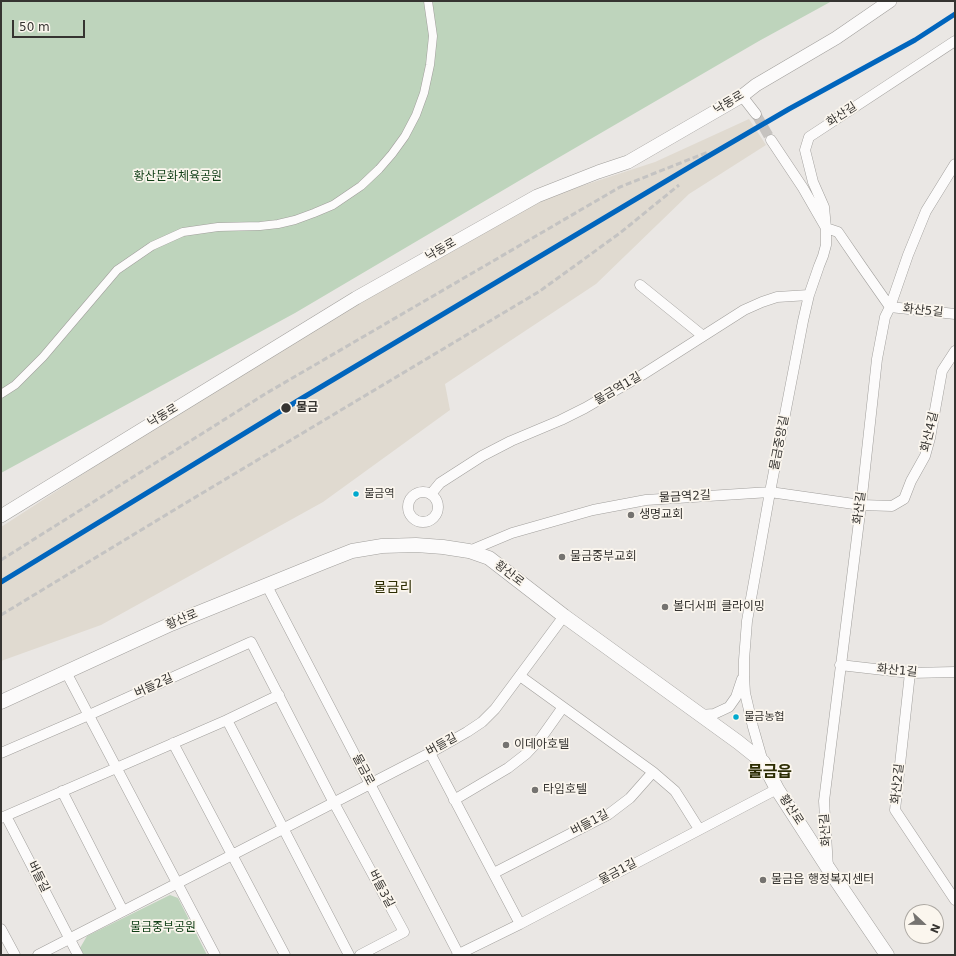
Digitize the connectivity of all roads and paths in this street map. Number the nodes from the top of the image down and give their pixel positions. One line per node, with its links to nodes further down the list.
1 (428, 1): 15 (street)
2 (890, 1): 4 (street, 낙동로)
3 (955, 41): 8 (street, 화산길)
4 (742, 96): 5 (street); 20 (street, 낙동로)
5 (756, 114)
6 (771, 140): 8 (street)
7 (955, 164): 11 (street, 화산길)
8 (826, 228): 10 (street, 물금중앙길); 11 (street)
9 (640, 285): 13 (street)
10 (809, 295): 13 (street, 물금역1길); 16 (street, 물금중앙길)
11 (890, 307): 12 (street, 화산5길); 18 (street, 화산길)
12 (955, 314)
13 (702, 336): 17 (street, 물금역1길)
14 (955, 351): 19 (street, 화산4길)
15 (1, 394)
16 (770, 492): 18 (street, 물금역2길); 21 (street, 물금역2길); 29 (street, 물금중앙길)
17 (431, 494)
18 (861, 505): 19 (street, 물금역2길); 24 (street, 화산길)
19 (892, 506)
20 (1, 516)
21 (469, 551): 22 (main road, 황산로); 23 (main road, 황산로)
22 (267, 586): 25 (main road, 황산로); 42 (street, 물금로)
23 (564, 616): 28 (street, 버들길); 34 (main road, 황산로)
24 (840, 665): 27 (street, 화산1길); 51 (street, 화산길)
25 (66, 672): 31 (main road, 황산로); 33 (street)
26 (955, 672): 27 (street, 화산1길)
27 (910, 673): 54 (street, 화산2길)
28 (520, 676): 32 (street); 38 (street, 버들길)
29 (744, 676): 34 (street); 39 (street, 물금중앙길)
30 (279, 696): 33 (street, 버들2길); 35 (street); 46 (street, 버들2길)
31 (1, 702)
32 (564, 707): 41 (street); 45 (street)
33 (89, 715): 37 (street, 버들2길); 40 (street)
34 (700, 715): 39 (main road, 황산로)
35 (227, 720): 36 (street); 48 (street)
36 (173, 743): 40 (street); 50 (street)
37 (1, 753)
38 (430, 753): 42 (street, 버들길); 45 (street)
39 (763, 762): 43 (main road, 황산로)
40 (117, 768): 44 (street); 53 (street)
41 (653, 772): 49 (street); 52 (street, 버들1길)
42 (370, 784): 46 (street, 버들길); 66 (street, 물금로)
43 (778, 788): 49 (street, 물금1길); 51 (main road, 황산로)
44 (62, 791): 47 (street); 55 (street)
45 (454, 800): 52 (street)
46 (334, 803): 48 (street, 버들길); 65 (street, 버들3길)
47 (4, 817): 58 (street, 버들길)
48 (284, 829): 50 (street, 버들길); 64 (street)
49 (699, 829): 56 (street, 물금1길)
50 (232, 855): 53 (street, 버들길); 63 (street)
51 (828, 868): 67 (main road, 황산로)
52 (494, 873): 56 (street)
53 (177, 884): 55 (street, 버들길); 62 (street)
54 (955, 900)
55 (123, 911): 58 (street, 버들길)
56 (520, 924): 66 (street, 물금1길)
57 (1, 929): 59 (street)
58 (70, 939): 60 (street, 버들길); 61 (street, 버들길)
59 (15, 955)
60 (38, 955)
61 (78, 955)
62 (215, 955)
63 (285, 955)
64 (349, 955)
65 (360, 955)
66 (459, 955)
67 (887, 955)

